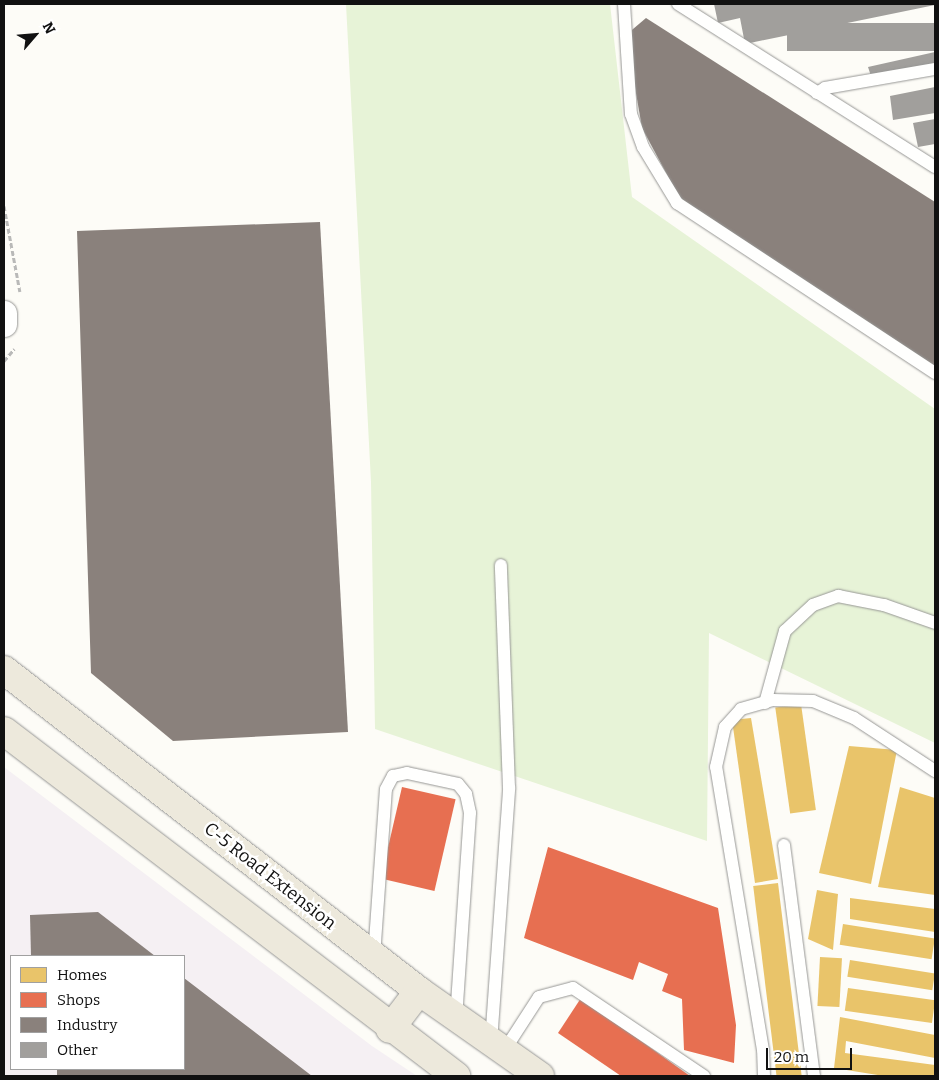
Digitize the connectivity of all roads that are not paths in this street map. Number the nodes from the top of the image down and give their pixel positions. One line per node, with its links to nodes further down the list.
1 (624, 4): 8 (lane)
2 (678, 4): 4 (lane)
3 (935, 69): 4 (lane)
4 (817, 93): 5 (lane)
5 (935, 167)
6 (4, 313): 7 (street)
7 (4, 324)
8 (935, 373)
9 (501, 565): 20 (lane)
10 (935, 623): 12 (lane)
11 (4, 670): 16 (main road, C-5 Road Extension)
12 (765, 702): 14 (lane); 24 (lane)
13 (4, 731): 19 (main road)
14 (935, 771)
15 (784, 845): 25 (lane)
16 (374, 956): 17 (main road, C-5 Road Extension); 18 (lane)
17 (419, 991): 18 (main road, C-5 Road Extension); 19 (main road)
18 (456, 1017): 20 (main road, C-5 Road Extension)
19 (390, 1029): 21 (main road)
20 (497, 1046): 22 (main road, C-5 Road Extension); 23 (lane)
21 (456, 1076)
22 (540, 1076)
23 (704, 1076)
24 (764, 1076)
25 (814, 1076)

